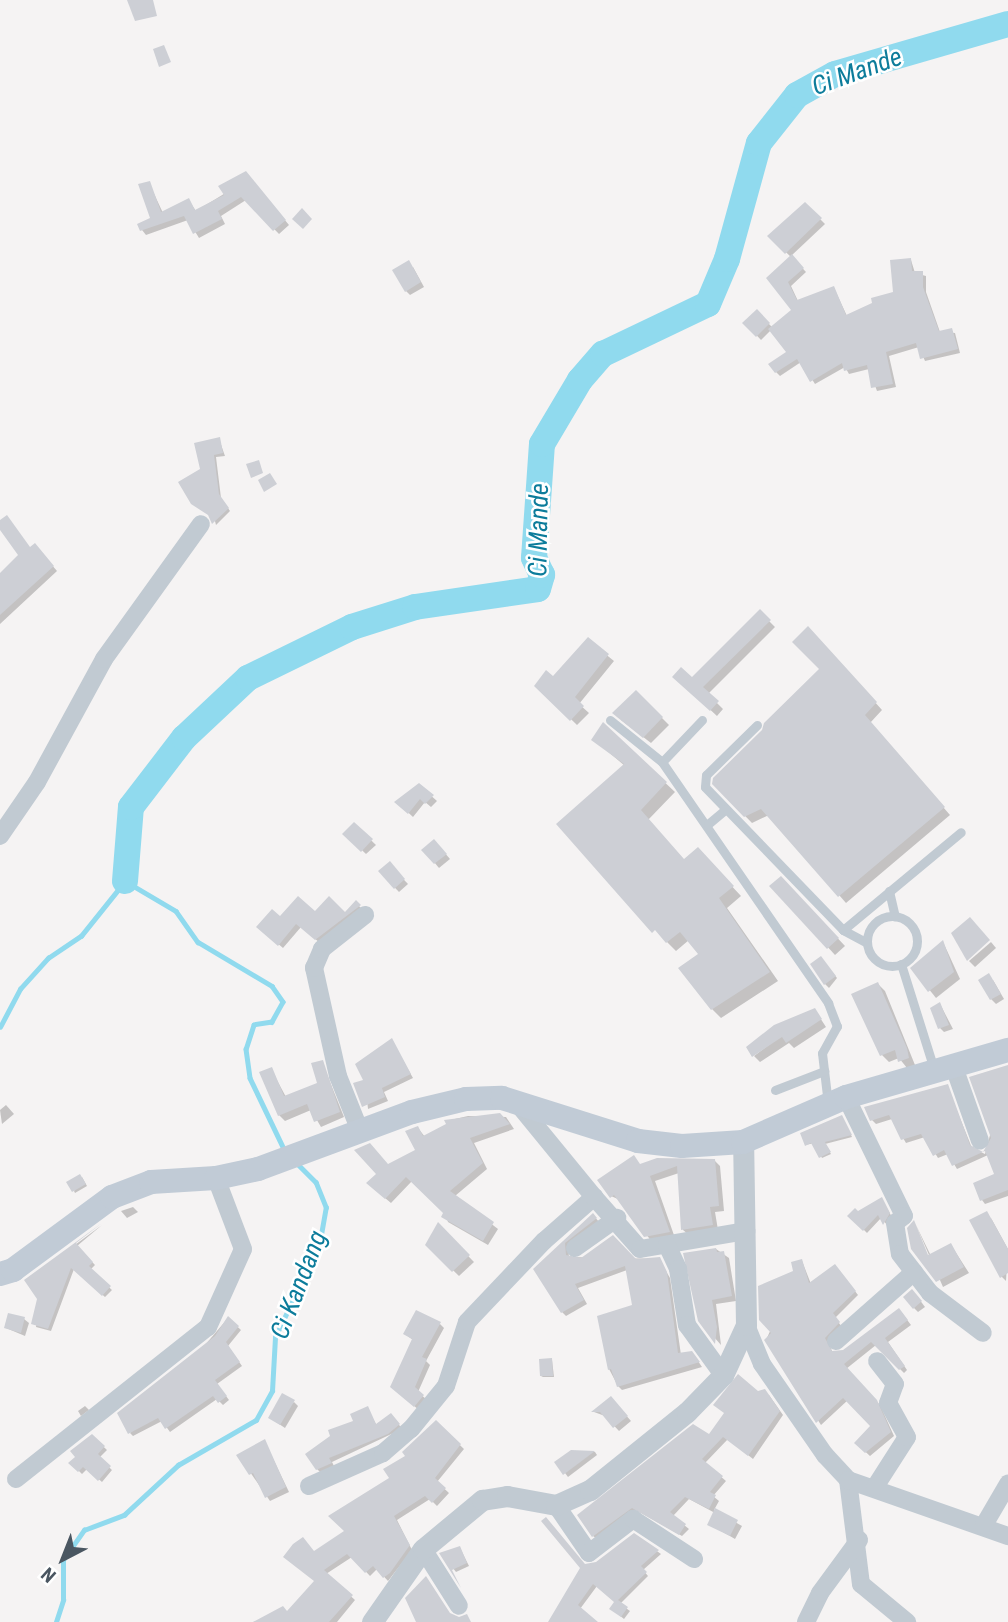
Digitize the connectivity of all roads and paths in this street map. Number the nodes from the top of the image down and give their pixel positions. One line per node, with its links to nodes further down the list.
1 (201, 524): 9 (street)
2 (610, 720): 5 (lane)
3 (702, 720): 5 (lane)
4 (757, 725): 6 (lane)
5 (662, 762): 7 (lane)
6 (726, 810): 7 (lane); 13 (lane)
7 (708, 824): 18 (lane)
8 (961, 832): 10 (lane)
9 (0, 836)
10 (889, 891): 12 (lane); 13 (lane)
11 (365, 915): 22 (street)
12 (895, 916): 14 (lane); 15 (lane)
13 (843, 930): 14 (lane)
14 (867, 943): 15 (lane)
15 (901, 964): 17 (lane)
16 (1008, 1051): 17 (main road)
17 (944, 1069): 20 (main road); 23 (street)
18 (824, 1071): 19 (lane); 20 (lane)
19 (775, 1090)
20 (837, 1101): 24 (main road); 31 (street)
21 (517, 1103): 22 (main road); 24 (main road); 26 (street)
22 (360, 1131): 25 (main road)
23 (980, 1141)
24 (743, 1142): 28 (street)
25 (216, 1178): 32 (main road); 38 (street)
26 (594, 1197): 27 (street); 41 (street)
27 (617, 1218): 29 (street); 30 (street)
28 (746, 1231): 29 (street); 33 (street)
29 (667, 1245): 37 (street)
30 (575, 1248)
31 (914, 1272): 34 (street); 35 (street)
32 (0, 1274)
33 (746, 1325): 37 (street); 39 (street)
34 (983, 1333)
35 (836, 1341)
36 (877, 1361): 42 (street)
37 (723, 1375): 43 (street)
38 (16, 1479)
39 (848, 1479): 42 (street); 46 (street)
40 (1008, 1485): 44 (street)
41 (309, 1486)
42 (875, 1487): 44 (street)
43 (547, 1504): 47 (street); 48 (street)
44 (984, 1525): 45 (street)
45 (1008, 1536)
46 (859, 1540): 51 (street); 52 (street)
47 (424, 1549): 49 (street); 50 (street)
48 (694, 1559)
49 (459, 1606)
50 (372, 1622)
51 (806, 1622)
52 (907, 1622)

